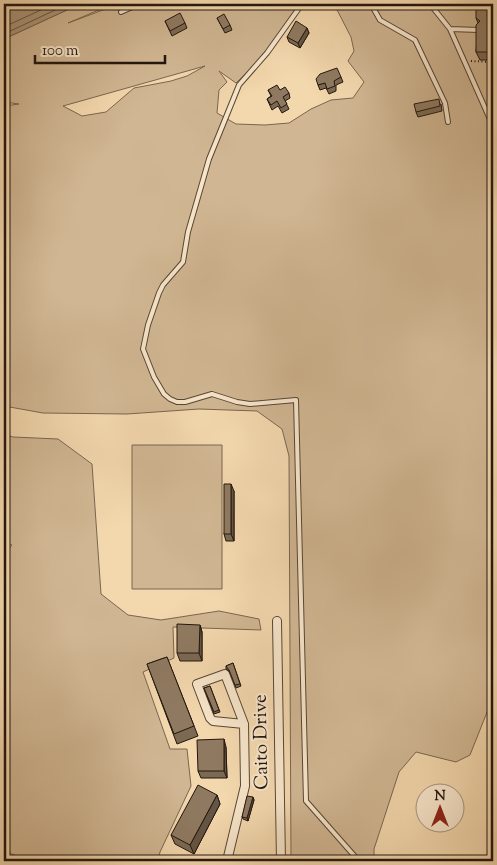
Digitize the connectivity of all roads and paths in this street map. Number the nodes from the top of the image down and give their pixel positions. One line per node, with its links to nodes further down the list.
1 (139, 4): 5 (lane)
2 (302, 4): 14 (lane)
3 (371, 4): 10 (lane)
4 (430, 4): 6 (lane)
5 (122, 12)
6 (450, 29): 7 (lane); 8 (lane)
7 (479, 30)
8 (464, 61): 9 (path); 11 (lane)
9 (493, 62)
10 (448, 122)
11 (493, 126)
12 (277, 621): 16 (street, Caito Drive)
13 (244, 724): 13 (street); 15 (street)
14 (358, 860)
15 (227, 861)
16 (281, 861)

